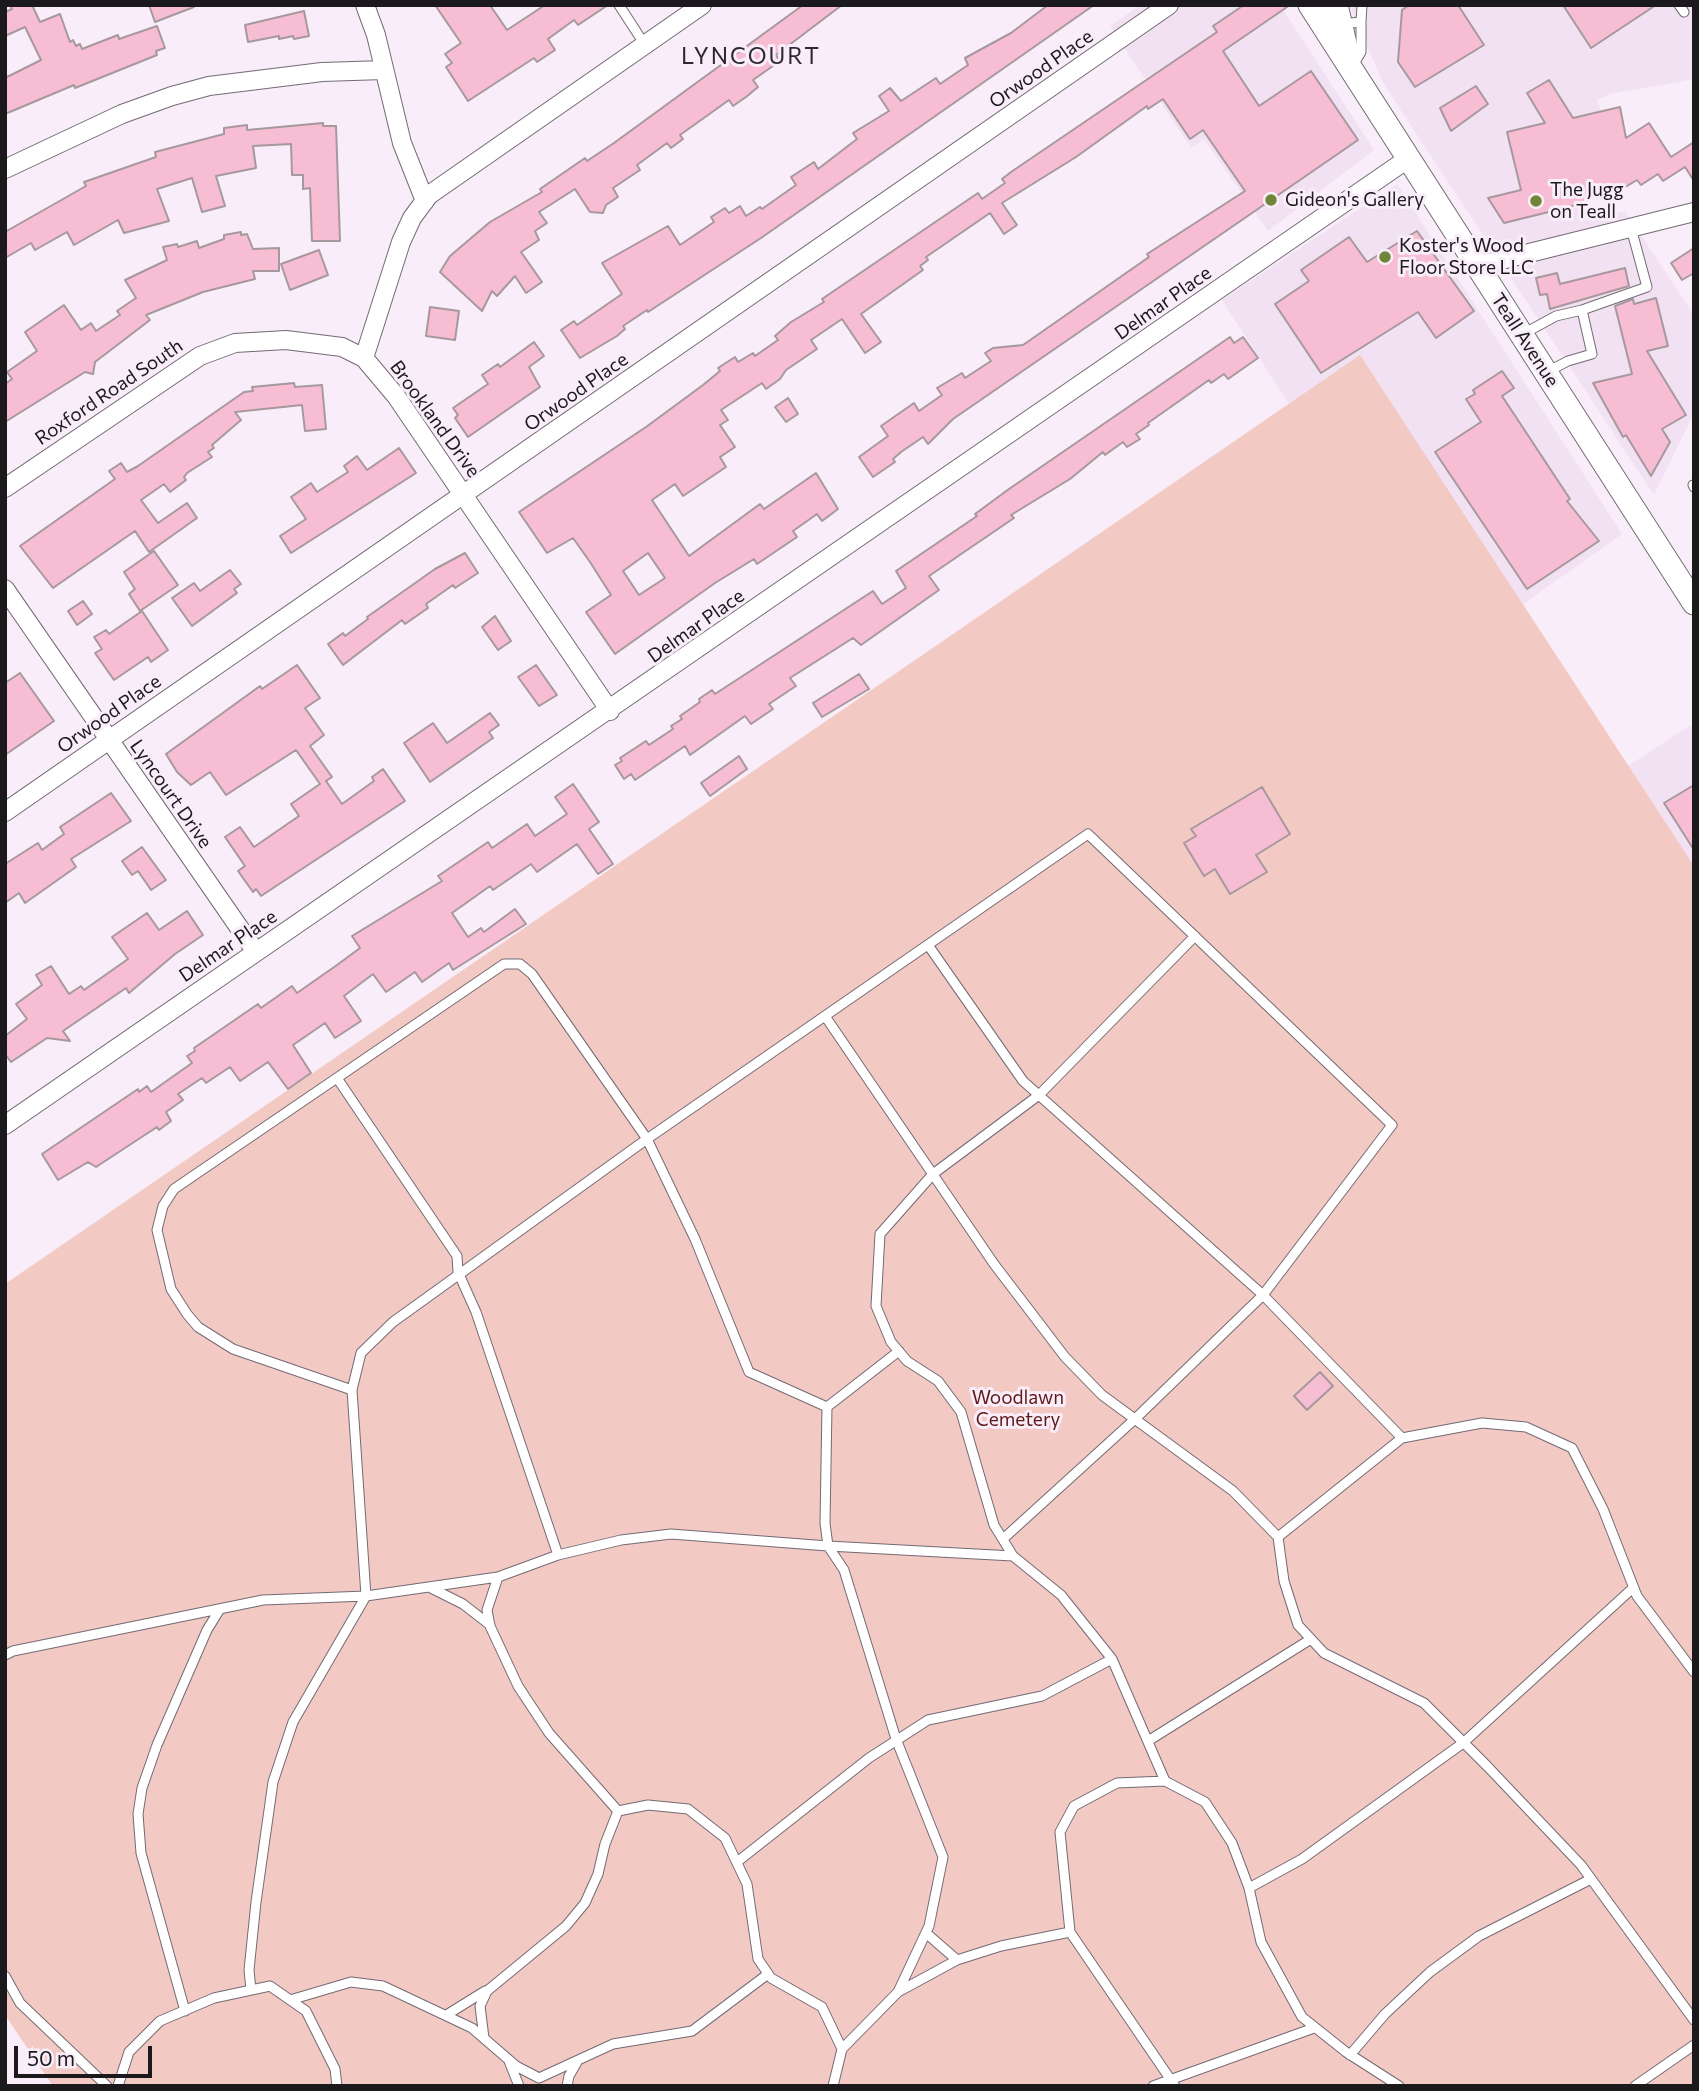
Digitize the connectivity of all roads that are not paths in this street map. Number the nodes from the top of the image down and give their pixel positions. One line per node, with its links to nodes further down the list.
1 (365, 5): 10 (street)
2 (619, 5): 8 (lane)
3 (702, 5): 8 (street)
4 (1169, 5): 22 (street, Orwood Place)
5 (1310, 5): 9 (street, Teall Avenue)
6 (1362, 5): 7 (lane)
7 (1346, 17): 9 (street)
8 (645, 45): 13 (street)
9 (1351, 69): 11 (street, Teall Avenue)
10 (384, 70): 12 (street); 13 (street)
11 (1409, 159): 16 (street, Teall Avenue); 25 (street, Delmar Place)
12 (5, 169)
13 (425, 201): 19 (street, Brookland Drive)
14 (1694, 212): 15 (street)
15 (1631, 228): 16 (street); 17 (lane)
16 (1478, 266): 18 (street, Teall Avenue)
17 (1582, 310): 18 (lane); 20 (lane)
18 (1521, 334): 20 (street, Teall Avenue)
19 (364, 358): 21 (street, Roxford Road South); 22 (street, Brookland Drive)
20 (1546, 373): 24 (street, Teall Avenue)
21 (5, 488)
22 (464, 496): 25 (street, Brookland Drive); 26 (street, Orwood Place)
23 (5, 589): 26 (street, Lyncourt Drive)
24 (1694, 603)
25 (610, 710): 30 (street, Delmar Place)
26 (108, 740): 27 (street, Orwood Place); 30 (street, Lyncourt Drive)
27 (5, 812)
28 (1195, 936): 29 (lane); 33 (lane); 38 (lane)
29 (928, 945): 31 (lane); 33 (lane)
30 (256, 952): 34 (street, Delmar Place)
31 (825, 1016): 35 (lane); 36 (lane)
32 (337, 1078): 35 (lane); 37 (lane); 40 (lane)
33 (1039, 1095): 36 (lane); 38 (lane)
34 (5, 1125)
35 (647, 1139): 37 (lane); 41 (lane)
36 (933, 1174): 39 (lane); 42 (lane)
37 (458, 1272): 40 (lane); 47 (lane)
38 (1263, 1295): 42 (lane); 43 (lane)
39 (899, 1351): 41 (lane); 45 (lane)
40 (352, 1390): 52 (lane)
41 (827, 1408): 46 (lane)
42 (1135, 1419): 44 (lane); 45 (lane)
43 (1402, 1438): 44 (lane); 51 (lane)
44 (1278, 1537): 55 (lane)
45 (1003, 1539): 48 (lane)
46 (828, 1546): 47 (lane); 48 (lane); 59 (lane)
47 (558, 1555): 49 (lane)
48 (1013, 1556): 57 (lane)
49 (498, 1577): 50 (lane); 54 (lane)
50 (429, 1587): 52 (lane); 54 (lane)
51 (1633, 1588): 58 (lane); 61 (lane)
52 (366, 1596): 53 (lane); 72 (lane)
53 (220, 1609): 56 (lane); 76 (lane)
54 (490, 1626): 63 (lane)
55 (1311, 1639): 60 (lane); 61 (lane)
56 (5, 1655)
57 (1112, 1659): 59 (lane); 60 (lane)
58 (1694, 1672)
59 (896, 1739): 64 (lane); 68 (lane)
60 (1148, 1741): 62 (lane)
61 (1463, 1743): 65 (lane); 66 (lane)
62 (1165, 1781): 66 (lane); 67 (lane)
63 (618, 1811): 64 (lane); 73 (lane)
64 (737, 1862): 70 (lane)
65 (1591, 1879): 78 (lane); 83 (lane)
66 (1249, 1888): 79 (lane)
67 (1070, 1932): 69 (lane); 87 (lane)
68 (926, 1933): 69 (lane); 74 (lane)
69 (957, 1960): 74 (lane)
70 (768, 1974): 82 (lane); 85 (lane)
71 (5, 1976): 88 (lane)
72 (251, 1990): 75 (lane); 76 (lane)
73 (486, 1991): 77 (lane); 80 (lane)
74 (898, 1992): 82 (lane)
75 (289, 2000): 77 (lane); 90 (lane)
76 (185, 2011): 89 (lane)
77 (448, 2014): 80 (lane)
78 (1694, 2020)
79 (1314, 2028): 83 (lane); 87 (lane)
80 (484, 2038): 84 (lane)
81 (1694, 2045): 97 (lane)
82 (842, 2049): 94 (lane)
83 (1350, 2055): 96 (lane)
84 (507, 2058): 86 (lane); 91 (lane)
85 (578, 2061): 86 (lane); 93 (lane)
86 (539, 2078): 92 (lane)
87 (1172, 2083): 95 (lane)
88 (107, 2086)
89 (118, 2086)
90 (337, 2086)
91 (519, 2086)
92 (551, 2086)
93 (568, 2086)
94 (833, 2086)
95 (1153, 2086)
96 (1399, 2086)
97 (1635, 2086)

